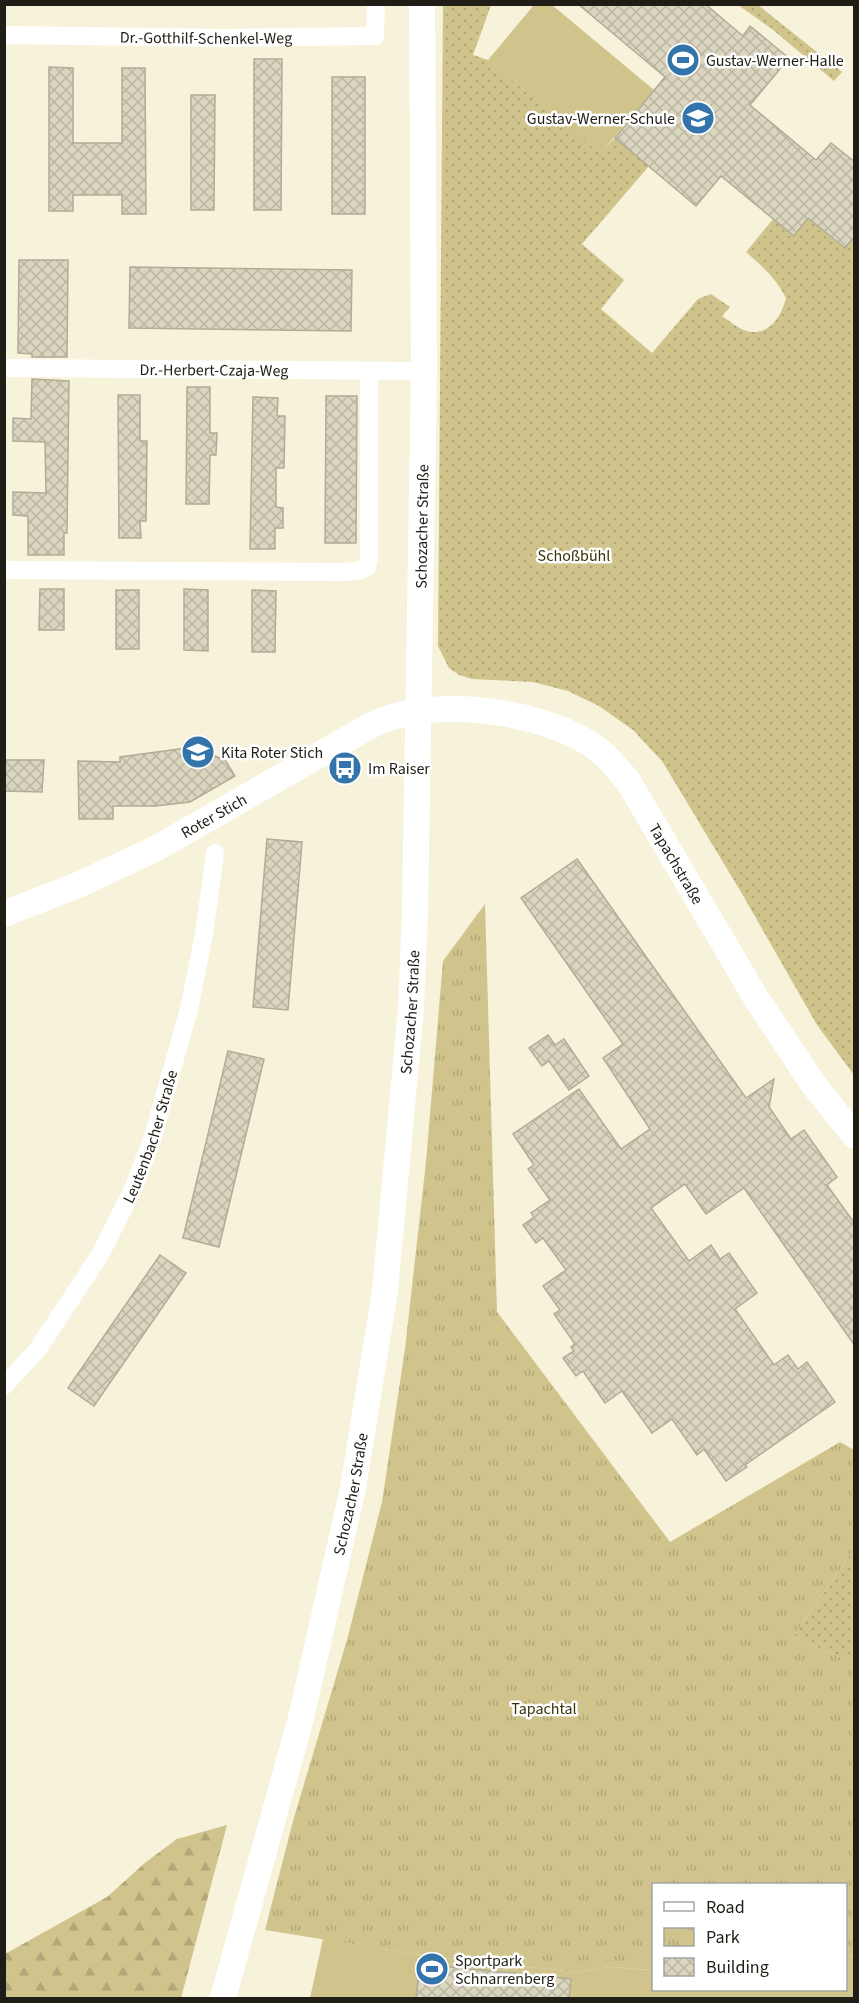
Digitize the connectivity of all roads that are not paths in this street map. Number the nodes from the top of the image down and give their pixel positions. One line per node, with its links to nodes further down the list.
1 (376, 4): 3 (street, Dr.-Gotthilf-Schenkel-Weg)
2 (422, 4): 6 (main road, Schozacher Straße)
3 (4, 35)
4 (4, 368): 5 (street, Dr.-Herbert-Czaja-Weg)
5 (369, 371): 6 (street, Dr.-Herbert-Czaja-Weg); 7 (street)
6 (424, 371): 8 (main road, Schozacher Straße)
7 (4, 570)
8 (420, 711): 10 (main road, Roter Stich); 11 (main road, Tapachstraße); 13 (main road, Schozacher Straße)
9 (215, 853): 12 (street, Leutenbacher Straße)
10 (4, 914)
11 (855, 1135)
12 (4, 1386)
13 (223, 1998)

